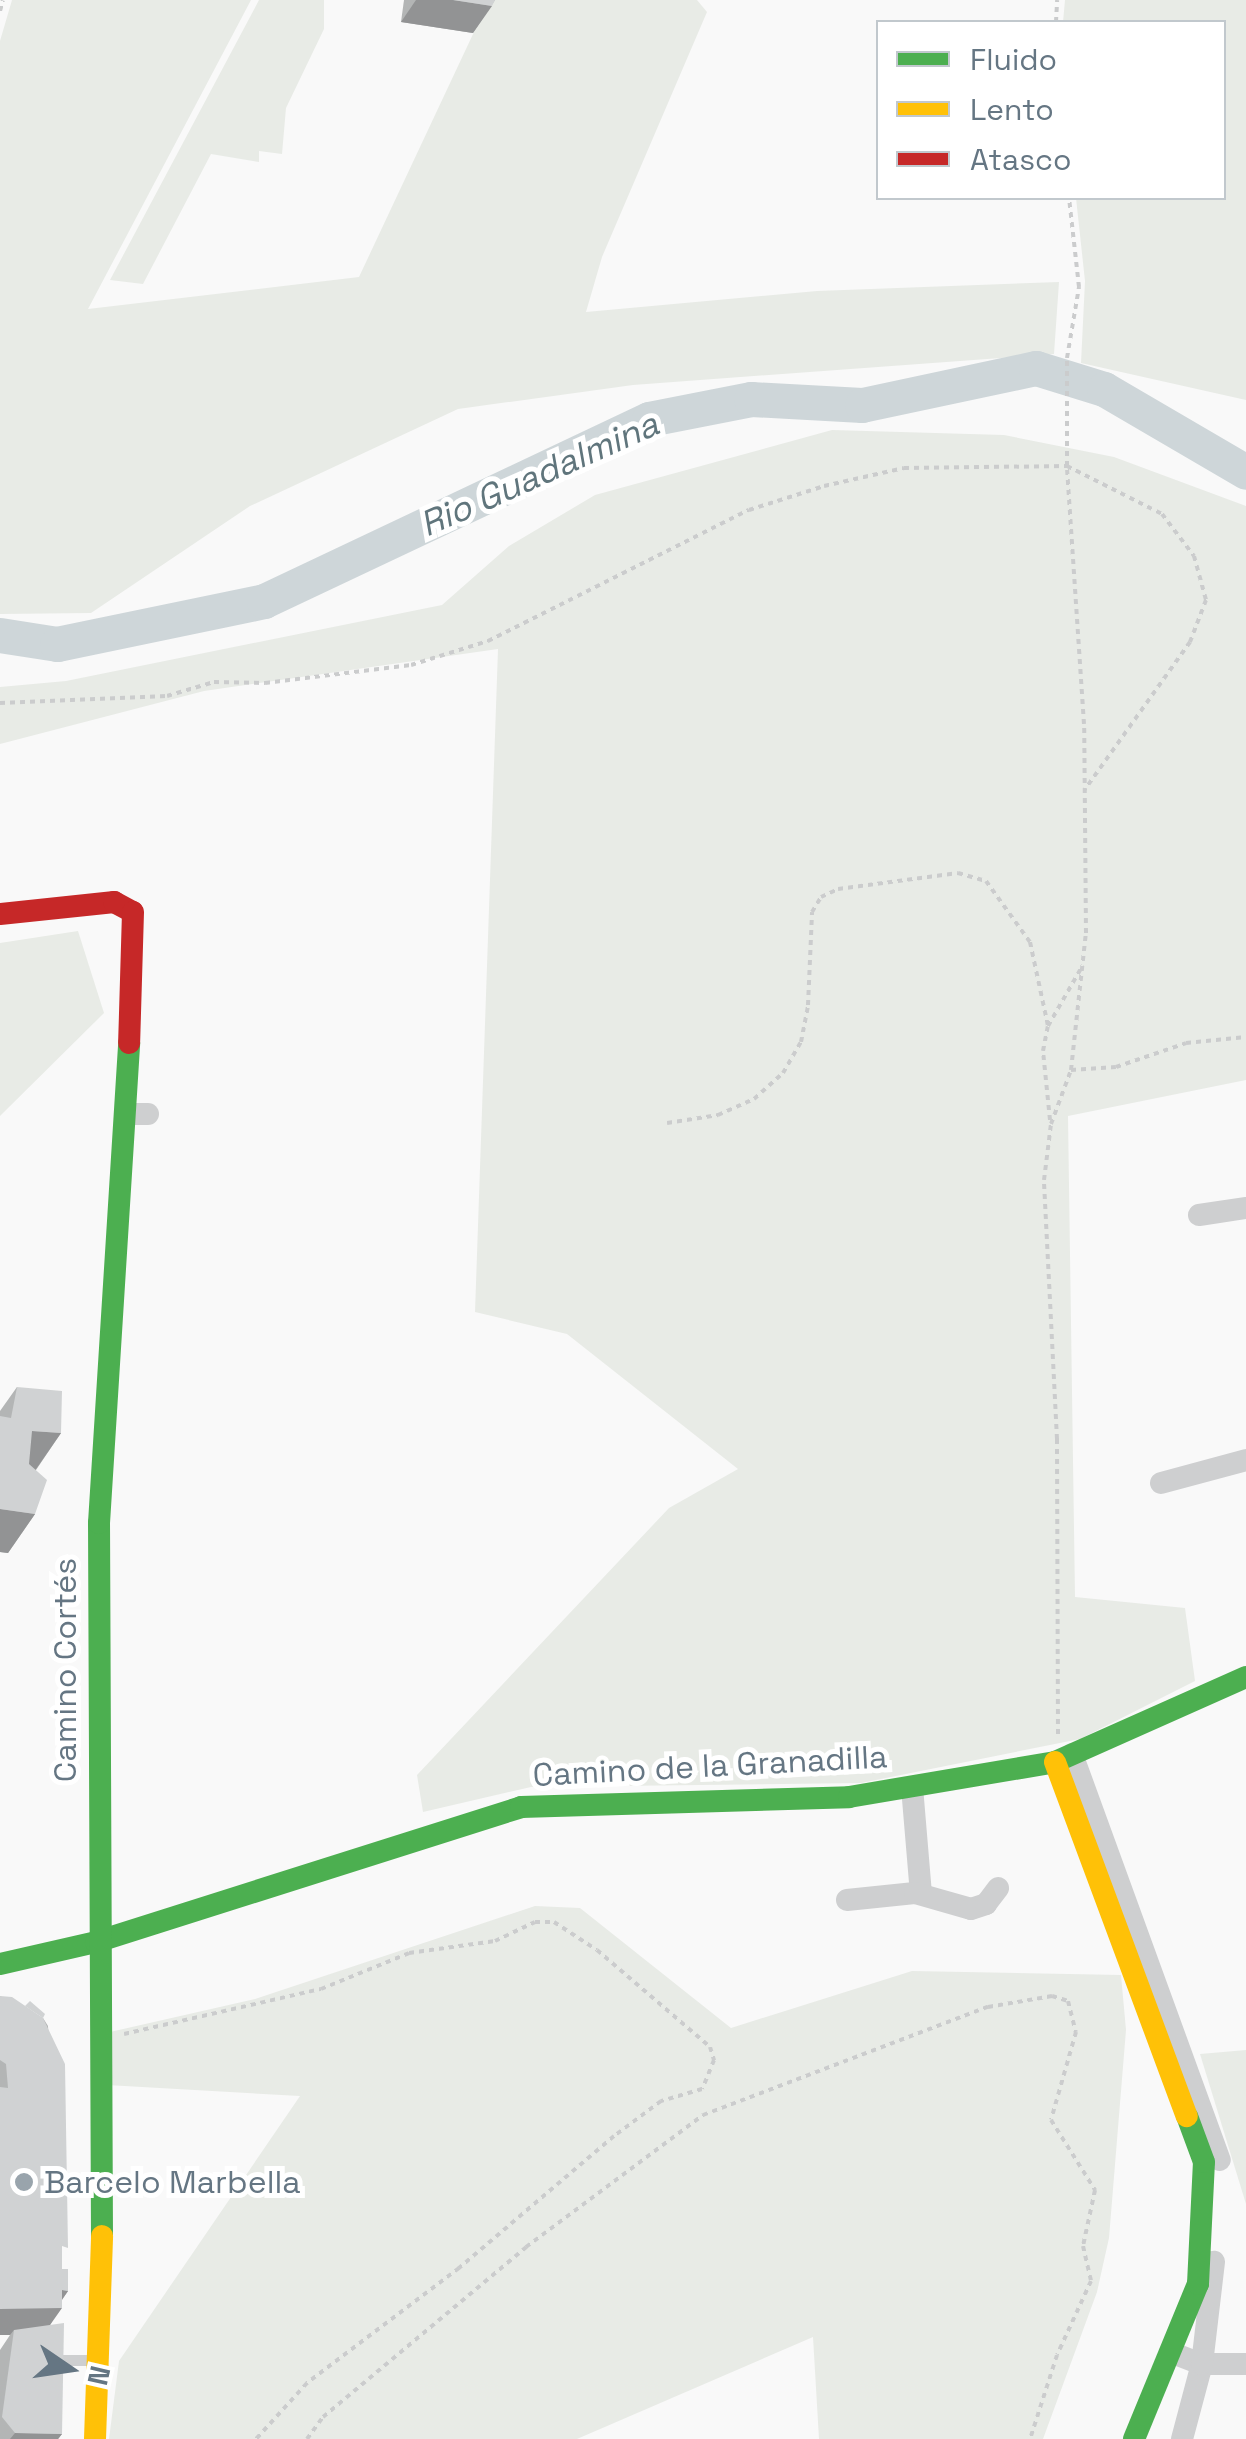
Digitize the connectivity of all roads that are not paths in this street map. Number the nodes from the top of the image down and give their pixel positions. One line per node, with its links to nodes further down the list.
1 (0, 914): 12 (street, Camino Cortés)
2 (1246, 1208): 3 (street)
3 (1199, 1215)
4 (1246, 1460): 5 (street)
5 (1161, 1484)
6 (1246, 1677): 7 (street, Camino de la Granadilla)
7 (1064, 1758): 8 (street, Camino de la Granadilla); 14 (street)
8 (912, 1788): 10 (street); 12 (street, Camino de la Granadilla)
9 (998, 1888): 10 (street)
10 (920, 1894): 11 (street)
11 (846, 1900)
12 (96, 1942): 13 (street, Camino de la Granadilla); 17 (street, Camino Cortés)
13 (0, 1964)
14 (1212, 2161): 15 (street); 18 (street)
15 (1170, 2352): 18 (street); 21 (street)
16 (50, 2360): 17 (lane)
17 (100, 2360): 20 (street, Camino Cortés)
18 (1202, 2364): 19 (street); 22 (street)
19 (1246, 2364)
20 (95, 2439)
21 (1134, 2439)
22 (1182, 2439)

